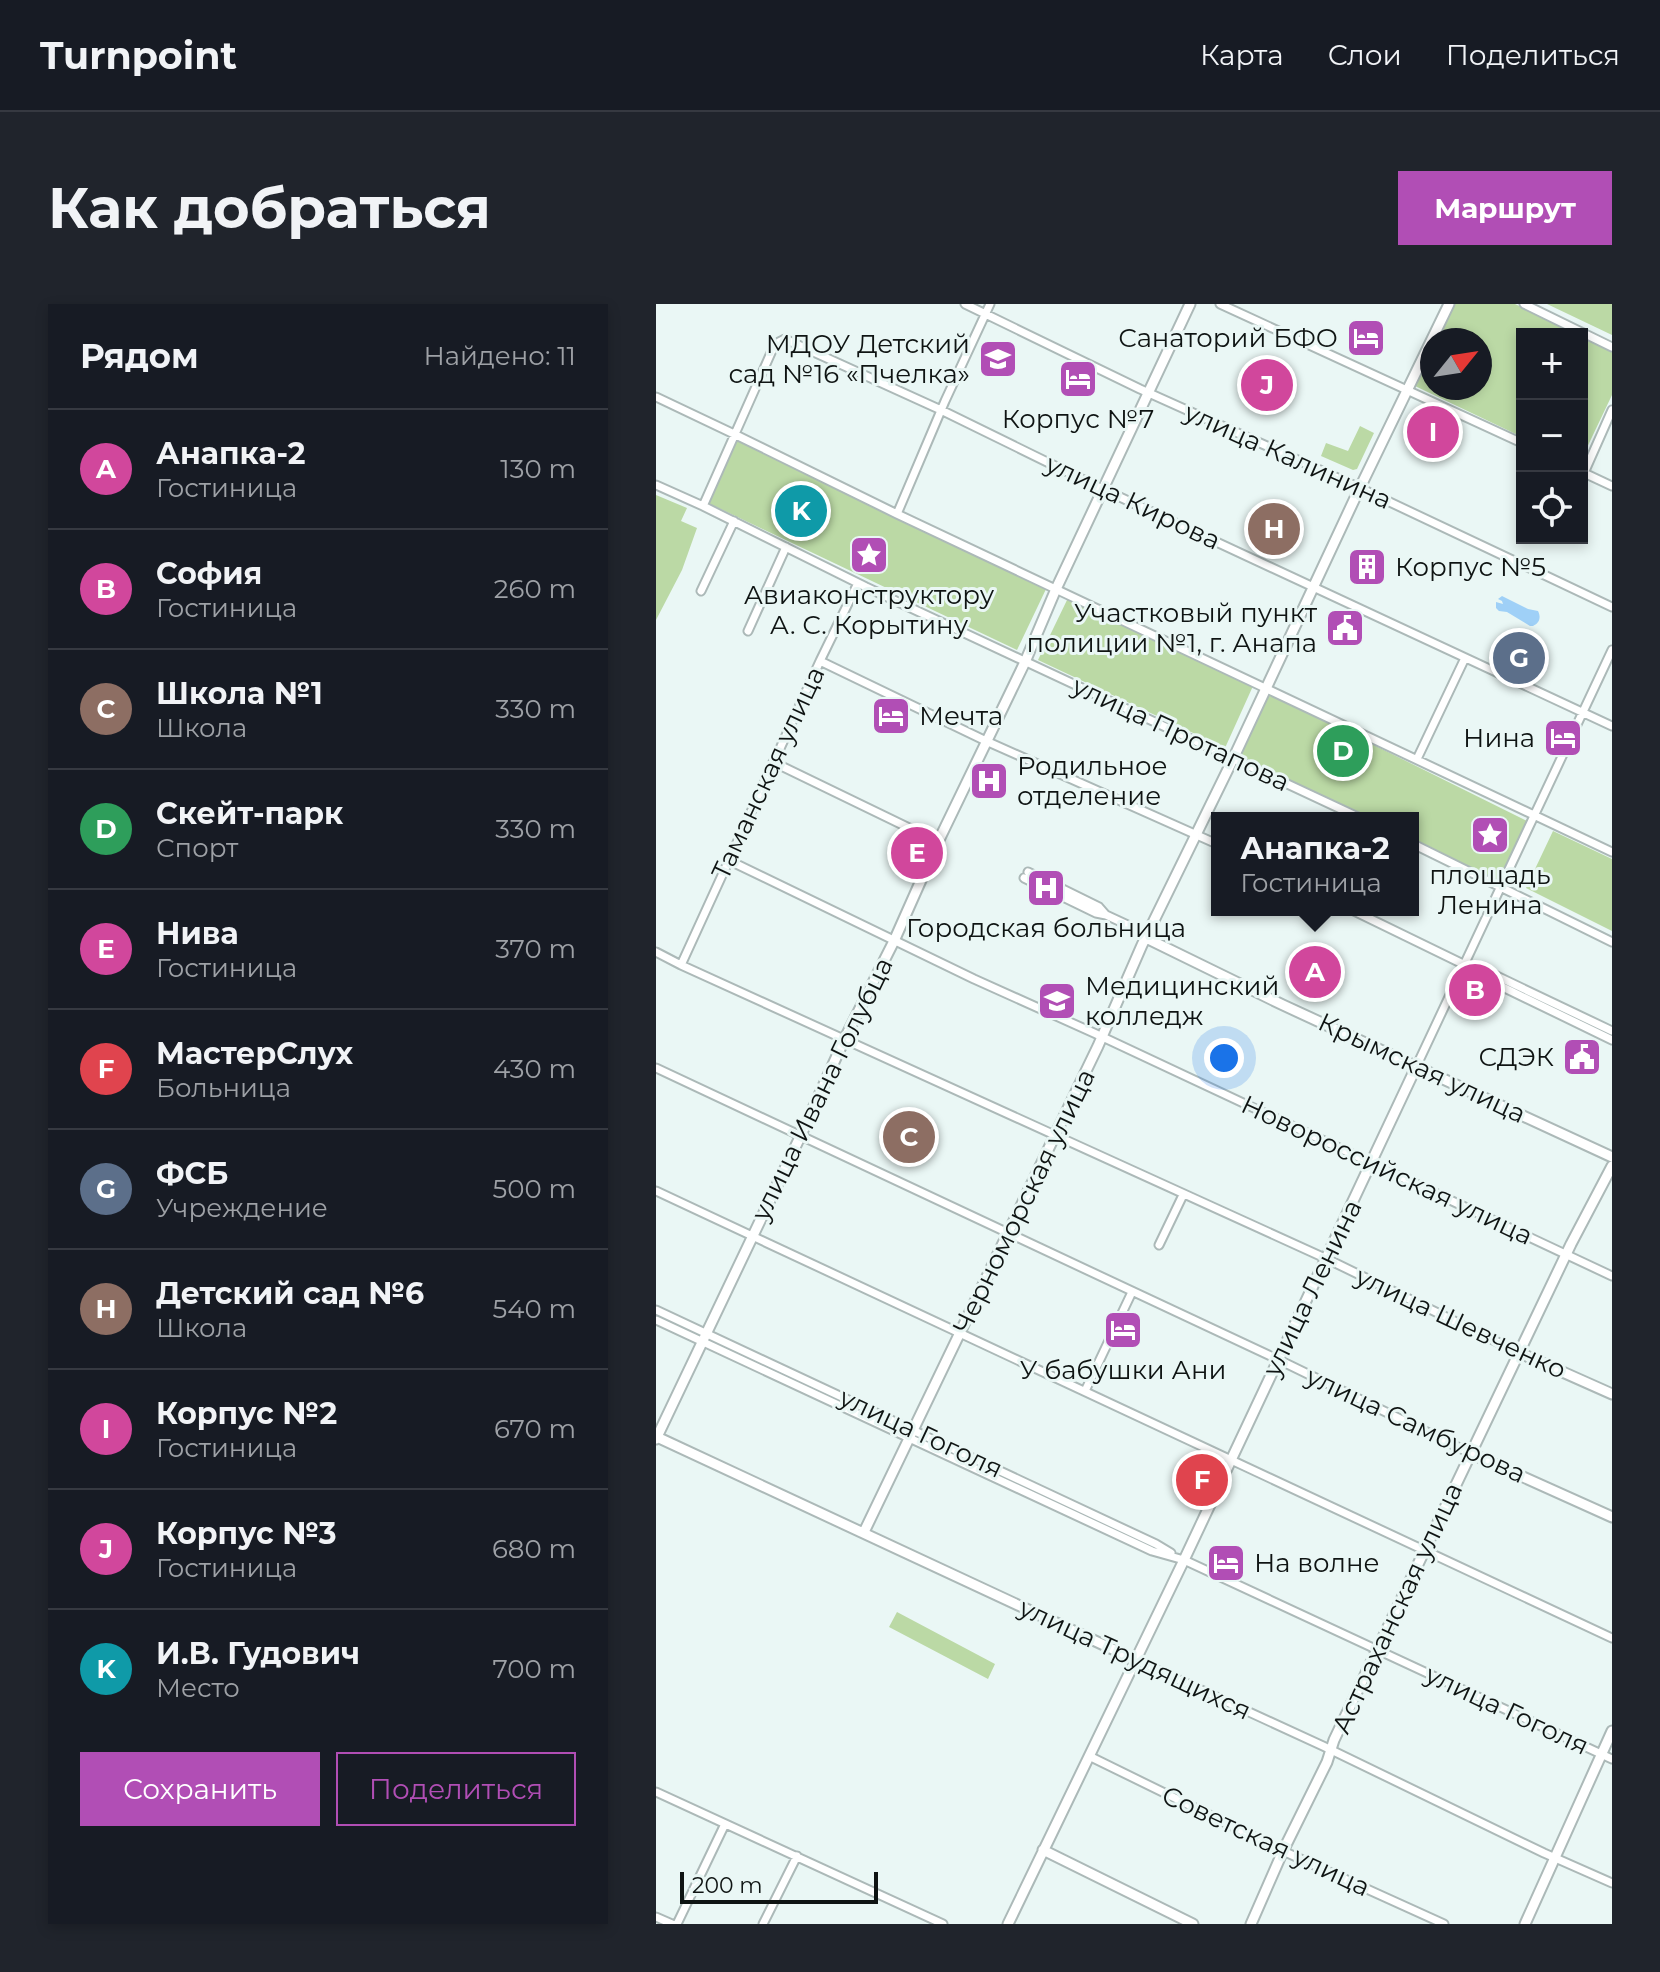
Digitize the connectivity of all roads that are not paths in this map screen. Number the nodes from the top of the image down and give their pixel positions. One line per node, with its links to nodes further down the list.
1 (965, 304): 7 (street, улица Калинина)
2 (990, 304): 7 (street)
3 (1190, 304): 10 (street, улица Ивана Голубца)
4 (1220, 304): 9 (street)
5 (1449, 304): 9 (street, Черноморская улица)
6 (1524, 304): 8 (street)
7 (986, 313): 10 (street, улица Калинина); 12 (street)
8 (1612, 347)
9 (1408, 390): 15 (street); 20 (street, Черноморская улица)
10 (1148, 393): 20 (street, улица Калинина); 21 (street, улица Ивана Голубца)
11 (656, 397): 14 (street)
12 (941, 410): 14 (street, улица Кирова); 21 (street, улица Кирова); 23 (street)
13 (1612, 410): 16 (street)
14 (734, 434): 22 (street); 23 (street)
15 (1516, 440)
16 (1588, 461)
17 (1588, 474): 19 (street)
18 (656, 485): 22 (street, улица Протапова)
19 (1612, 486)
20 (1360, 488): 27 (street, Черноморская улица); 30 (street, улица Калинина)
21 (1104, 489): 27 (street, улица Кирова); 28 (street, улица Ивана Голубца)
22 (703, 506): 24 (street, улица Протапова)
23 (897, 514): 28 (street)
24 (734, 521): 25 (street, улица Протапова); 29 (street)
25 (786, 547): 26 (street, улица Протапова); 31 (street)
26 (858, 583): 34 (street, Таманская улица); 35 (street, улица Протапова)
27 (1314, 587): 33 (street, улица Кирова); 36 (street, Черноморская улица)
28 (1056, 589): 35 (street, улица Ивана Голубца); 36 (street)
29 (701, 591)
30 (1612, 607)
31 (748, 631)
32 (1612, 650): 37 (street, улица Ленина)
33 (1465, 658): 37 (street, улица Кирова); 41 (street)
34 (820, 661): 39 (street); 42 (street, Таманская улица)
35 (1025, 662): 39 (street, улица Ивана Голубца); 40 (street, улица Протапова)
36 (1267, 688): 40 (street, Черноморская улица); 41 (street)
37 (1583, 713): 38 (street, улица Кирова); 44 (street, улица Ленина)
38 (1612, 726)
39 (986, 741): 45 (street); 47 (street, улица Ивана Голубца)
40 (1233, 759): 43 (street, улица Протапова); 45 (street, Черноморская улица)
41 (1417, 759): 44 (street)
42 (773, 762): 47 (street); 50 (street, Таманская улица)
43 (1347, 812)
44 (1535, 815): 49 (street); 52 (street, улица Ленина)
45 (1196, 833): 46 (street); 54 (street, Черноморская улица)
46 (1211, 841)
47 (938, 842): 55 (street, улица Ивана Голубца)
48 (1419, 847): 52 (street)
49 (1612, 852)
50 (728, 860): 55 (street, Новороссийская улица); 58 (street, Таманская улица)
51 (1026, 875): 54 (street, Крымская улица)
52 (1502, 887): 56 (street); 59 (street, улица Ленина)
53 (1364, 916): 59 (street)
54 (1147, 936): 61 (street, Черноморская улица); 64 (street, Крымская улица)
55 (894, 941): 61 (street, Новороссийская улица); 62 (street, улица Ивана Голубца)
56 (1612, 942)
57 (656, 952): 58 (street, улица Шевченко)
58 (681, 965): 62 (street, улица Шевченко)
59 (1465, 965): 60 (street); 63 (street); 64 (street, улица Ленина)
60 (1612, 1031)
61 (1102, 1037): 66 (street, Черноморская улица); 69 (street, Новороссийская улица)
62 (845, 1038): 66 (street, улица Шевченко); 67 (street, улица Ивана Голубца)
63 (1612, 1040)
64 (1417, 1065): 68 (street, Крымская улица); 69 (street, улица Ленина)
65 (656, 1068): 67 (street, улица Самбурова)
66 (1055, 1136): 72 (street, улица Шевченко); 73 (street, Черноморская улица)
67 (800, 1137): 73 (street, улица Самбурова); 74 (street, улица Ивана Голубца)
68 (1612, 1157)
69 (1371, 1163): 76 (street, Новороссийская улица); 77 (street, улица Ленина)
70 (1612, 1166): 76 (street, Астраханская улица)
71 (656, 1191): 74 (street)
72 (1183, 1195): 75 (street); 77 (street, улица Шевченко)
73 (1008, 1234): 79 (street, улица Самбурова); 82 (street, Черноморская улица)
74 (752, 1236): 82 (street); 83 (street, улица Ивана Голубца)
75 (1159, 1245)
76 (1566, 1255): 78 (street, Новороссийская улица); 84 (street, Астраханская улица)
77 (1327, 1259): 84 (street, улица Шевченко); 85 (street, улица Ленина)
78 (1612, 1276)
79 (1132, 1292): 85 (street, улица Самбурова); 86 (street)
80 (656, 1310): 83 (street, улица Гоголя)
81 (656, 1320): 83 (street, улица Гоголя)
82 (961, 1333): 86 (street); 88 (street, Черноморская улица)
83 (705, 1338): 88 (street, улица Гоголя); 89 (street, улица Ивана Голубца)
84 (1520, 1353): 87 (street, улица Шевченко); 90 (street, Астраханская улица)
85 (1277, 1359): 90 (street, улица Самбурова); 91 (street, улица Ленина)
86 (1085, 1391): 91 (street)
87 (1612, 1394)
88 (912, 1434): 93 (street, Черноморская улица); 95 (street, улица Гоголя)
89 (656, 1438): 93 (street, улица Трудящихся)
90 (1470, 1453): 92 (street, улица Самбурова); 94 (street, Астраханская улица)
91 (1231, 1459): 94 (street); 95 (street, улица Ленина)
92 (1612, 1517)
93 (864, 1532): 98 (street, улица Трудящихся)
94 (1424, 1550): 96 (street); 97 (street, Астраханская улица)
95 (1184, 1560): 97 (street, улица Гоголя); 98 (street, улица Ленина)
96 (1612, 1638)
97 (1378, 1650): 100 (street, Астраханская улица); 101 (street, улица Гоголя)
98 (1136, 1660): 100 (street, улица Трудящихся); 102 (street, улица Ленина)
99 (1612, 1731): 101 (street)
100 (1331, 1750): 107 (street, Астраханская улица); 109 (street, улица Трудящихся)
101 (1601, 1754): 103 (street, улица Гоголя); 109 (street)
102 (1089, 1756): 106 (street, улица Ленина); 107 (street, Советская улица)
103 (1612, 1759)
104 (656, 1792): 105 (street)
105 (725, 1824): 108 (street); 112 (street)
106 (1043, 1850): 115 (street, улица Ленина); 116 (street)
107 (1283, 1851): 117 (street, Астраханская улица); 118 (street, Советская улица)
108 (797, 1856): 113 (street); 114 (street)
109 (1555, 1858): 110 (street, улица Трудящихся); 119 (street)
110 (1612, 1883)
111 (656, 1917): 112 (street)
112 (674, 1924)
113 (763, 1924)
114 (943, 1924)
115 (1008, 1924)
116 (1193, 1924)
117 (1251, 1924)
118 (1444, 1924)
119 (1525, 1924)

